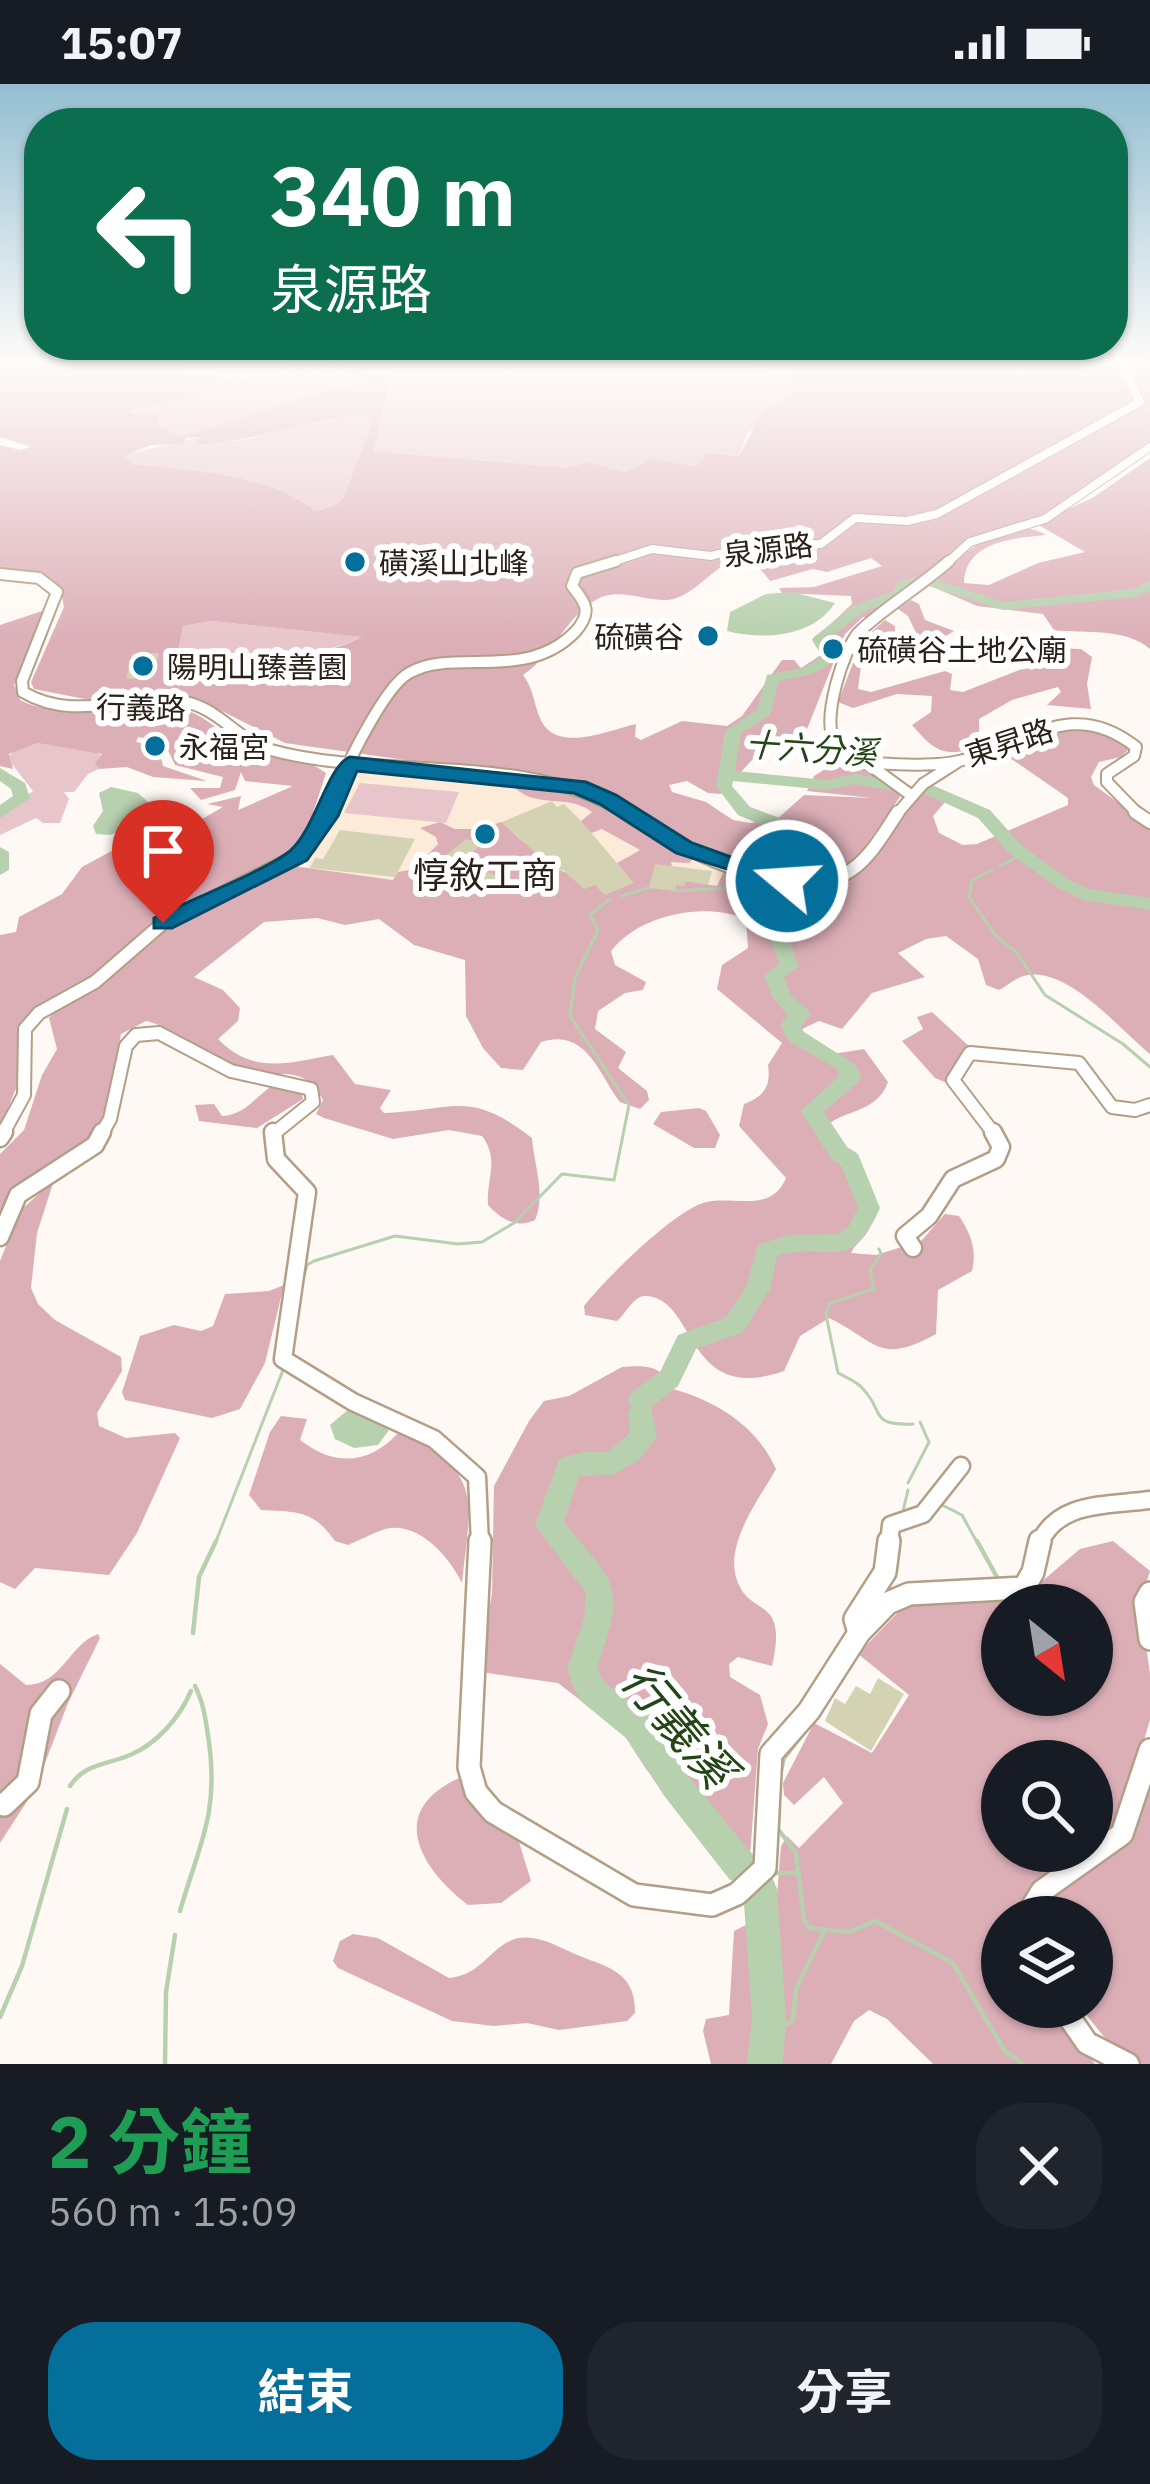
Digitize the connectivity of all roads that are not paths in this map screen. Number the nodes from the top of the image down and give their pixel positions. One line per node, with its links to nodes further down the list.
1 (1040, 457): 6 (street, 泉源路)
2 (1135, 457): 5 (street)
3 (0, 574): 6 (street, 行義路)
4 (959, 761): 5 (street, 東昇路); 7 (street); 8 (street, 東昇路)
5 (868, 762): 7 (street)
6 (350, 764): 7 (street, 行義路); 10 (street, 泉源路)
7 (908, 793)
8 (1150, 822)
9 (1150, 1106): 12 (street)
10 (0, 1138)
11 (0, 1237): 16 (street)
12 (913, 1248)
13 (961, 1466): 16 (street)
14 (1150, 1500): 16 (street)
15 (1150, 1593): 17 (street)
16 (859, 1633)
17 (1150, 1639)
18 (59, 1691): 20 (street)
19 (1150, 1750): 21 (street)
20 (4, 1805)
21 (1040, 1896)
22 (1077, 2028): 23 (street)
23 (1128, 2064)

